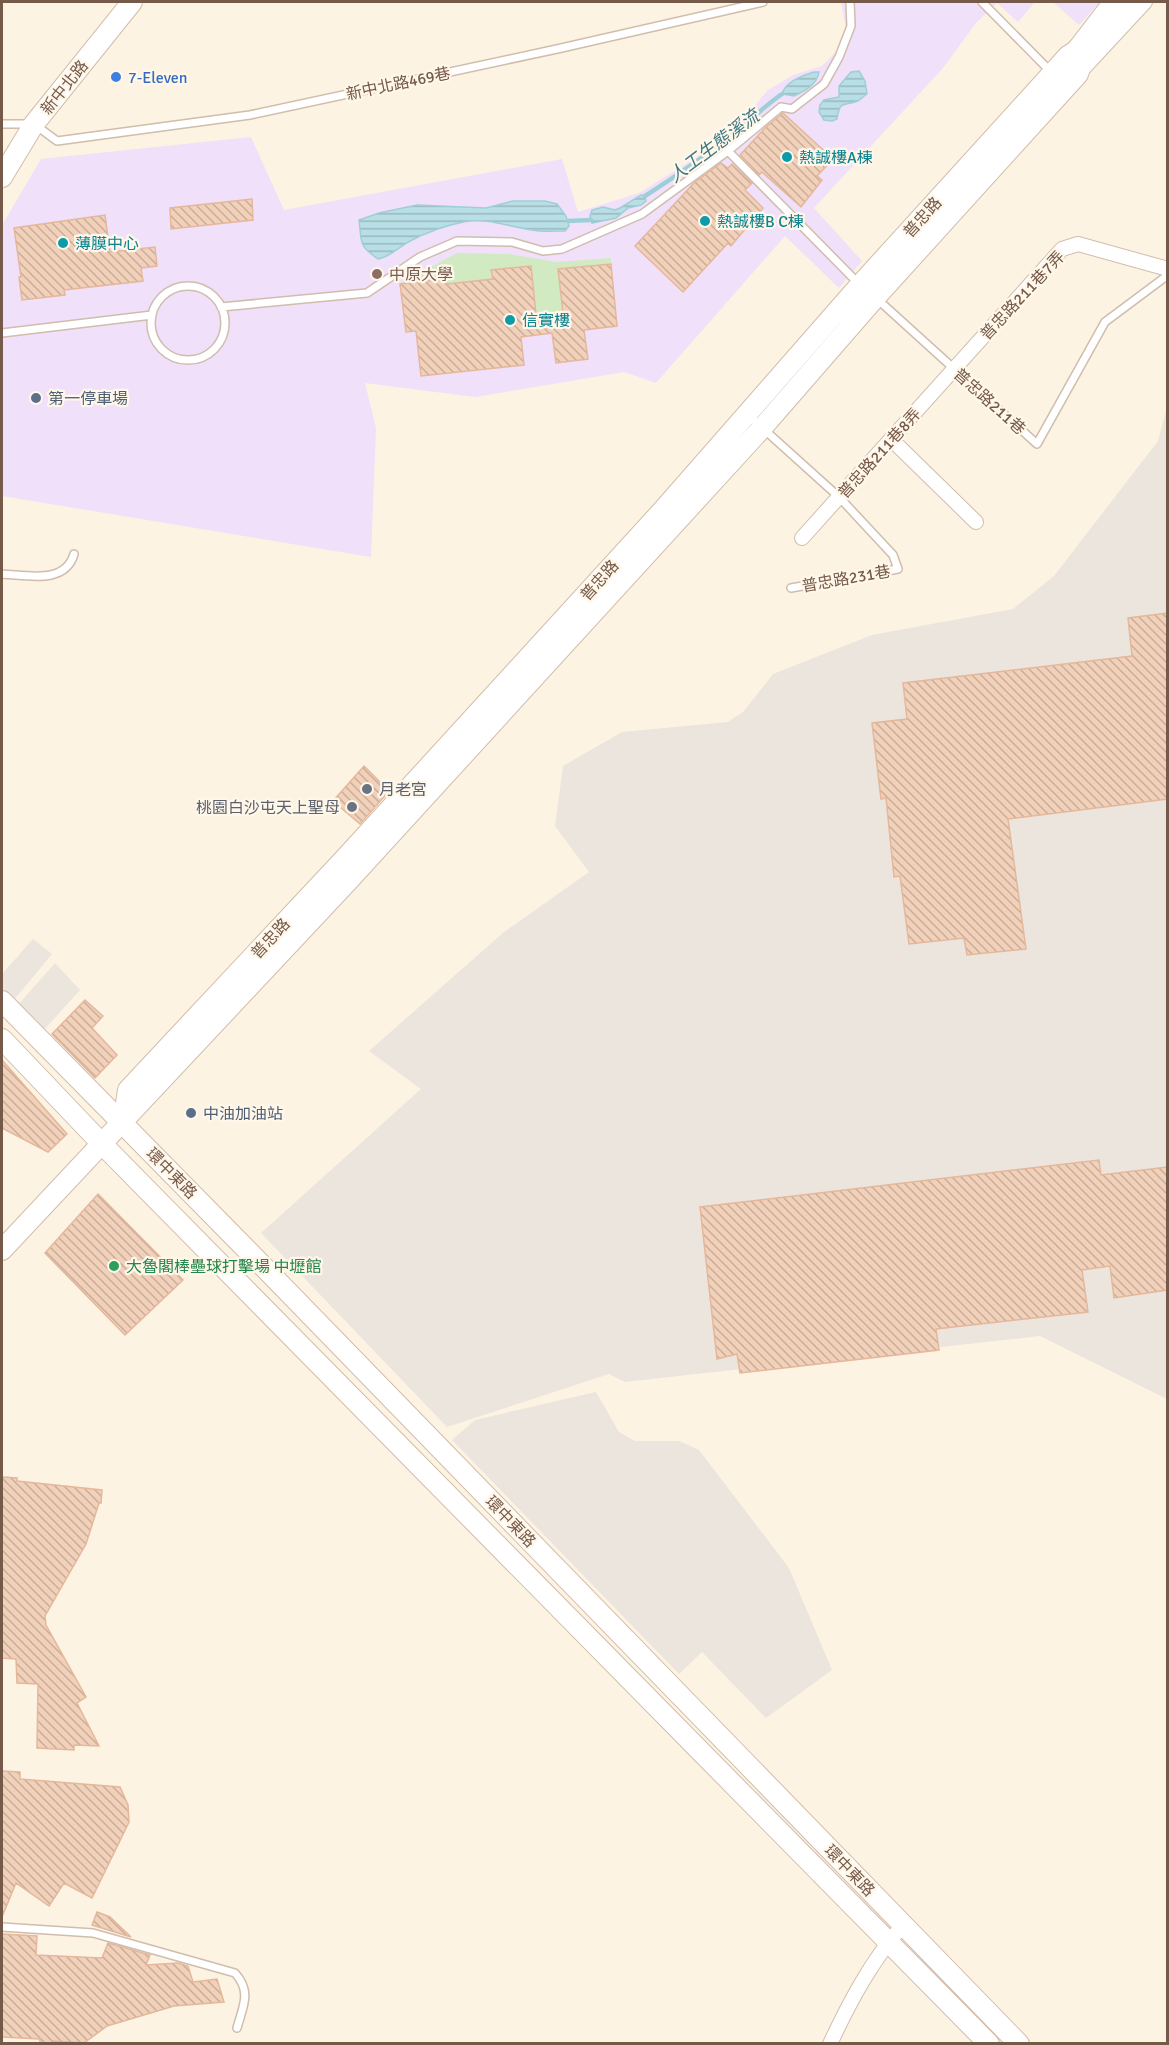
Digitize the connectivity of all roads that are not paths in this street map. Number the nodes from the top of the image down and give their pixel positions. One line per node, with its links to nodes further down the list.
1 (132, 2): 13 (street, 新中北路)
2 (763, 2): 13 (lane, 新中北路469巷)
3 (850, 2): 14 (lane)
4 (982, 2): 10 (lane)
5 (1110, 2): 9 (street)
6 (1125, 2): 8 (street, 普忠路)
7 (1145, 2): 11 (street)
8 (1089, 42): 9 (street, 普忠路); 11 (street, 普忠路)
9 (1068, 56): 10 (street, 普忠路)
10 (1053, 74): 18 (street, 普忠路)
11 (1078, 74): 19 (street, 普忠路)
12 (2, 124): 13 (lane)
13 (34, 124): 15 (street, 新中北路)
14 (728, 151): 18 (lane, 普忠路211巷); 20 (lane)
15 (2, 177)
16 (1167, 269): 23 (street, 普忠路211巷7弄)
17 (1167, 274): 23 (lane, 普忠路211巷)
18 (860, 285): 19 (lane, 普忠路211巷); 24 (street, 普忠路)
19 (875, 298): 23 (lane, 普忠路211巷); 25 (street, 普忠路)
20 (221, 307): 21 (lane); 21 (lane)
21 (152, 315): 22 (lane)
22 (2, 333)
23 (955, 368): 26 (street, 普忠路211巷8弄)
24 (746, 413): 25 (lane, 普忠路231巷); 35 (street, 普忠路)
25 (762, 428): 27 (lane, 普忠路231巷); 35 (street, 普忠路)
26 (891, 440): 27 (street, 普忠路211巷8弄); 28 (street)
27 (839, 497): 29 (street, 普忠路211巷8弄); 32 (lane, 普忠路231巷)
28 (976, 522)
29 (802, 538)
30 (74, 554): 31 (lane)
31 (2, 574)
32 (791, 588)
33 (2, 1001): 35 (street, 環中東路)
34 (2, 1039): 36 (street, 環中東路)
35 (123, 1124): 36 (street, 普忠路); 38 (street, 環中東路)
36 (103, 1144): 37 (street, 普忠路); 40 (street, 環中東路)
37 (2, 1250)
38 (903, 1925): 40 (street); 44 (street, 環中東路)
39 (2, 1927): 41 (lane)
40 (888, 1942): 42 (street); 43 (street, 環中東路)
41 (237, 2028)
42 (830, 2043)
43 (989, 2043)
44 (1019, 2043)

